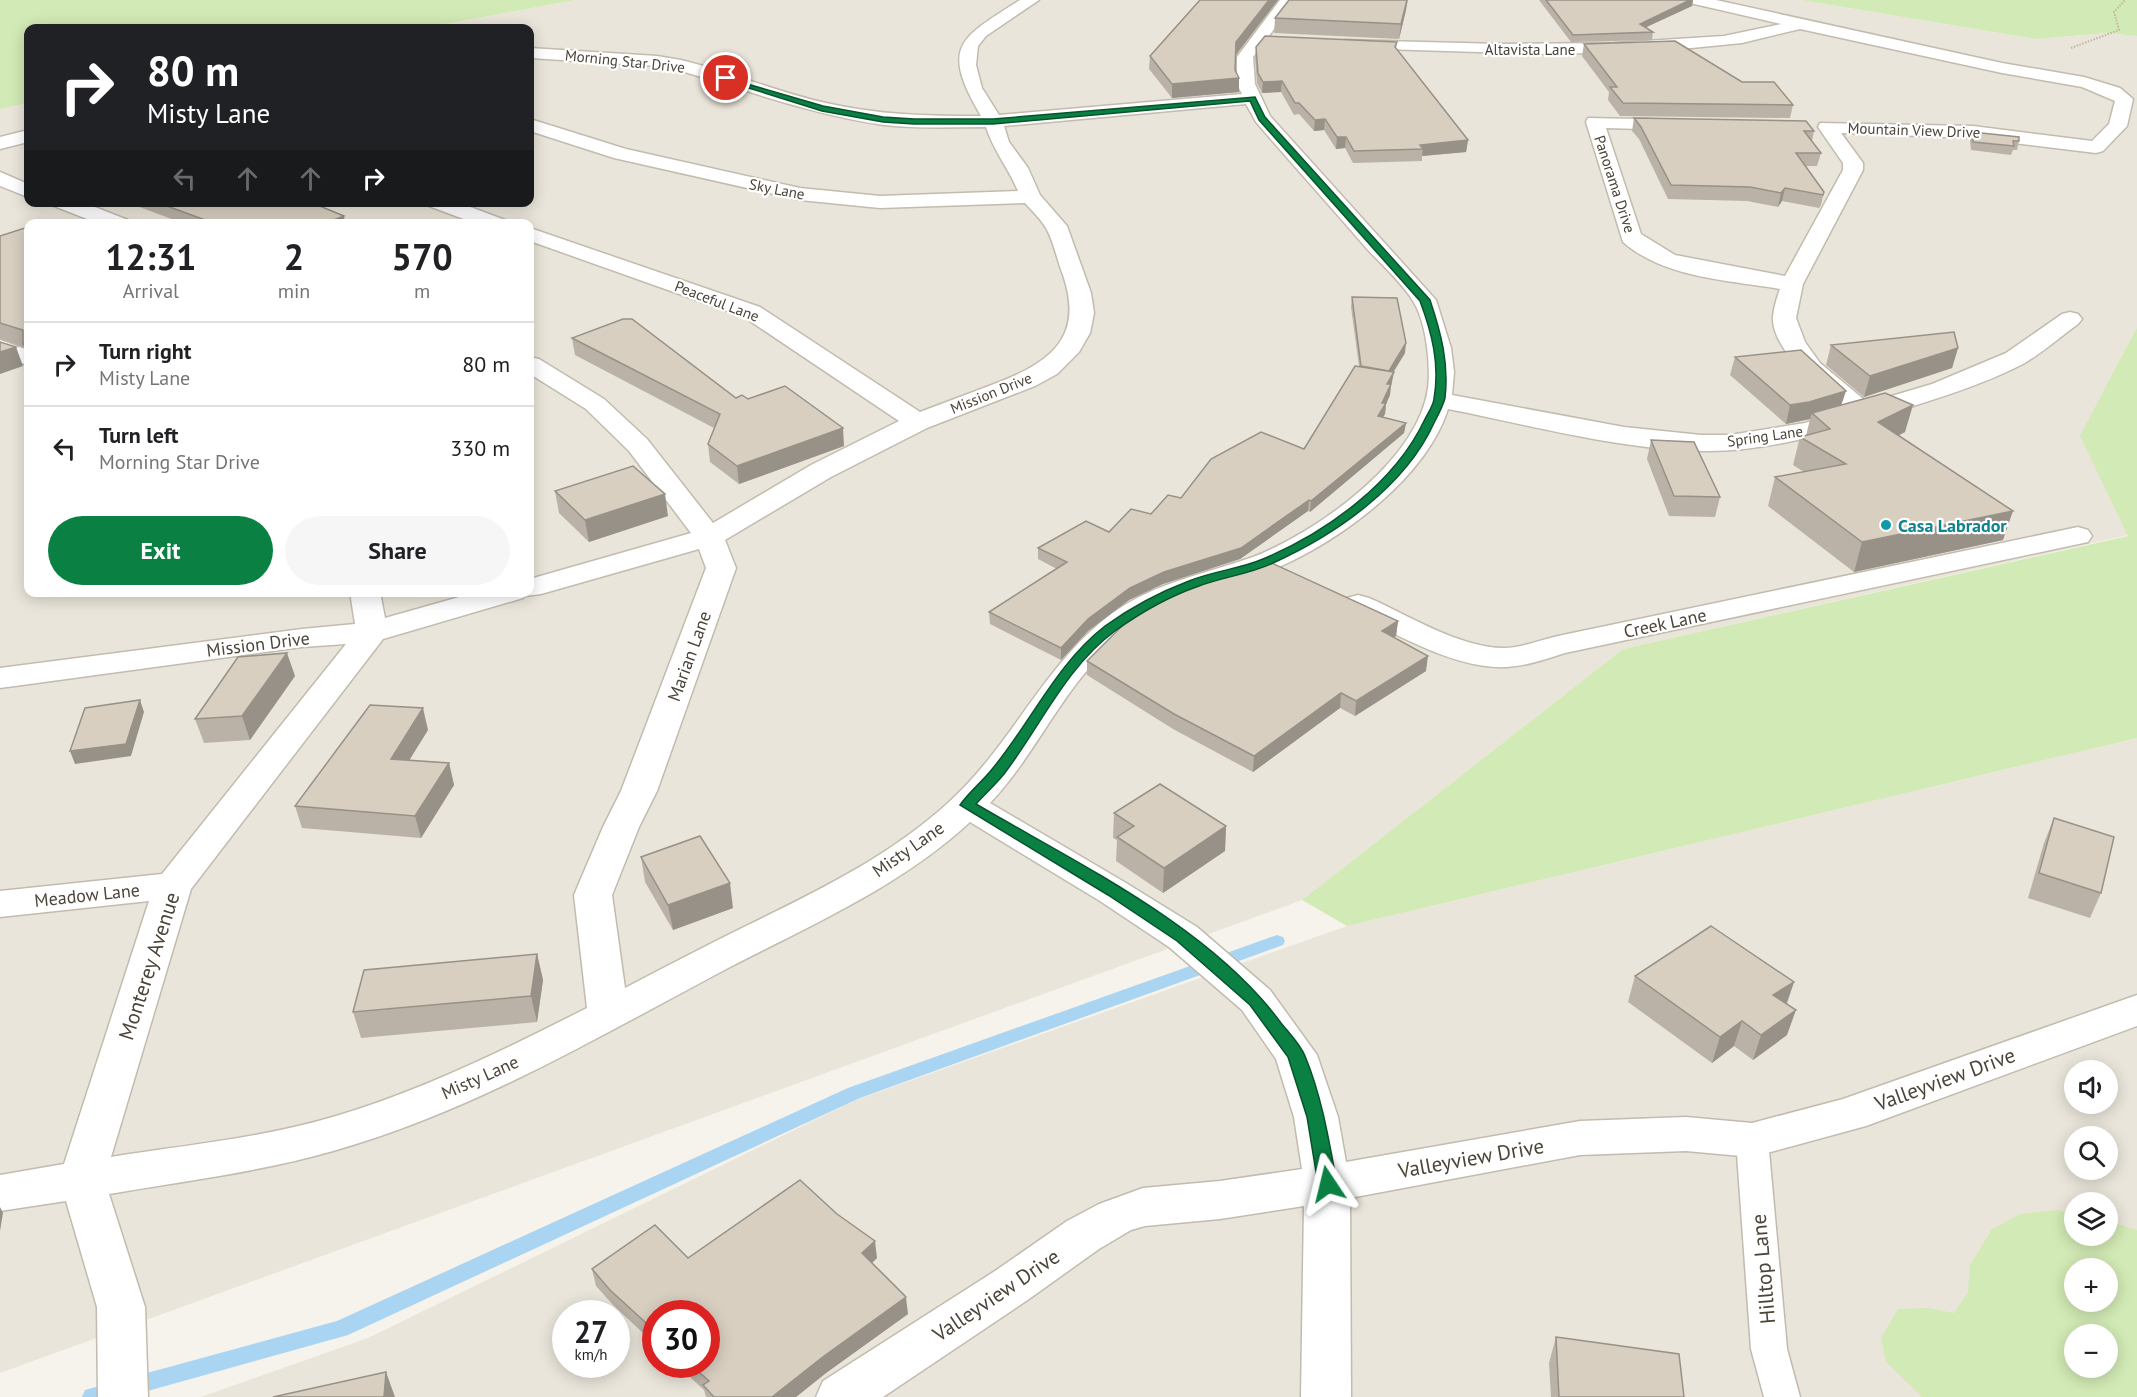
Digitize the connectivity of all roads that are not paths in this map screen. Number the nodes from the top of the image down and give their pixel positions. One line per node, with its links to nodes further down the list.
1 (1031, 0): 8 (street, Mission Drive)
2 (1288, 0): 7 (street, Misty Lane)
3 (1695, 0): 4 (street)
4 (1799, 23): 5 (street, Altavista Lane); 12 (street, Mountain View Drive)
5 (1336, 43)
6 (534, 53): 8 (street, Morning Star Drive)
7 (1253, 98): 8 (street, Morning Star Drive); 28 (street, Misty Lane)
8 (993, 121): 17 (street, Mission Drive)
9 (1699, 124): 23 (street, Panorama Drive)
10 (534, 126): 17 (street, Sky Lane)
11 (1803, 127): 12 (street)
12 (1827, 127): 23 (street, Mountain View Drive)
13 (24, 137): 14 (street)
14 (0, 143)
15 (0, 178): 16 (street)
16 (24, 188)
17 (1031, 197): 30 (street, Mission Drive)
18 (75, 207): 20 (street)
19 (450, 207): 21 (street)
20 (107, 219)
21 (484, 219)
22 (534, 235): 30 (street, Peaceful Lane)
23 (1792, 284): 29 (street, Mountain View Drive)
24 (2070, 319): 29 (street, Spring Lane)
25 (0, 347): 26 (street)
26 (24, 356)
27 (534, 366): 32 (street, Marian Lane)
28 (1439, 400): 29 (street, Spring Lane); 33 (street, Misty Lane)
29 (1865, 414)
30 (918, 422): 32 (street, Mission Drive)
31 (2078, 536): 36 (street, Creek Lane)
32 (709, 537): 35 (street, Mission Drive); 45 (street, Marian Lane)
33 (1266, 562): 34 (street); 41 (street, Misty Lane)
34 (1299, 577)
35 (534, 587)
36 (1332, 592)
37 (367, 597): 39 (street)
38 (494, 597): 39 (street, Mission Drive)
39 (372, 632): 40 (street, Mission Drive); 42 (street, Monterey Avenue)
40 (4, 671)
41 (967, 805): 45 (street, Misty Lane); 48 (street)
42 (173, 886): 43 (street, Meadow Lane); 47 (street, Monterey Avenue)
43 (0, 904)
44 (2137, 1010): 46 (street, Valleyview Drive)
45 (608, 1015): 47 (street, Misty Lane)
46 (1752, 1140): 48 (street, Valleyview Drive); 53 (lane, Hilltop Lane)
47 (82, 1180): 49 (street, Misty Lane); 50 (street)
48 (1328, 1184): 51 (street, Valleyview Drive); 52 (street)
49 (0, 1193)
50 (123, 1397)
51 (841, 1397)
52 (1326, 1397)
53 (1782, 1397)

